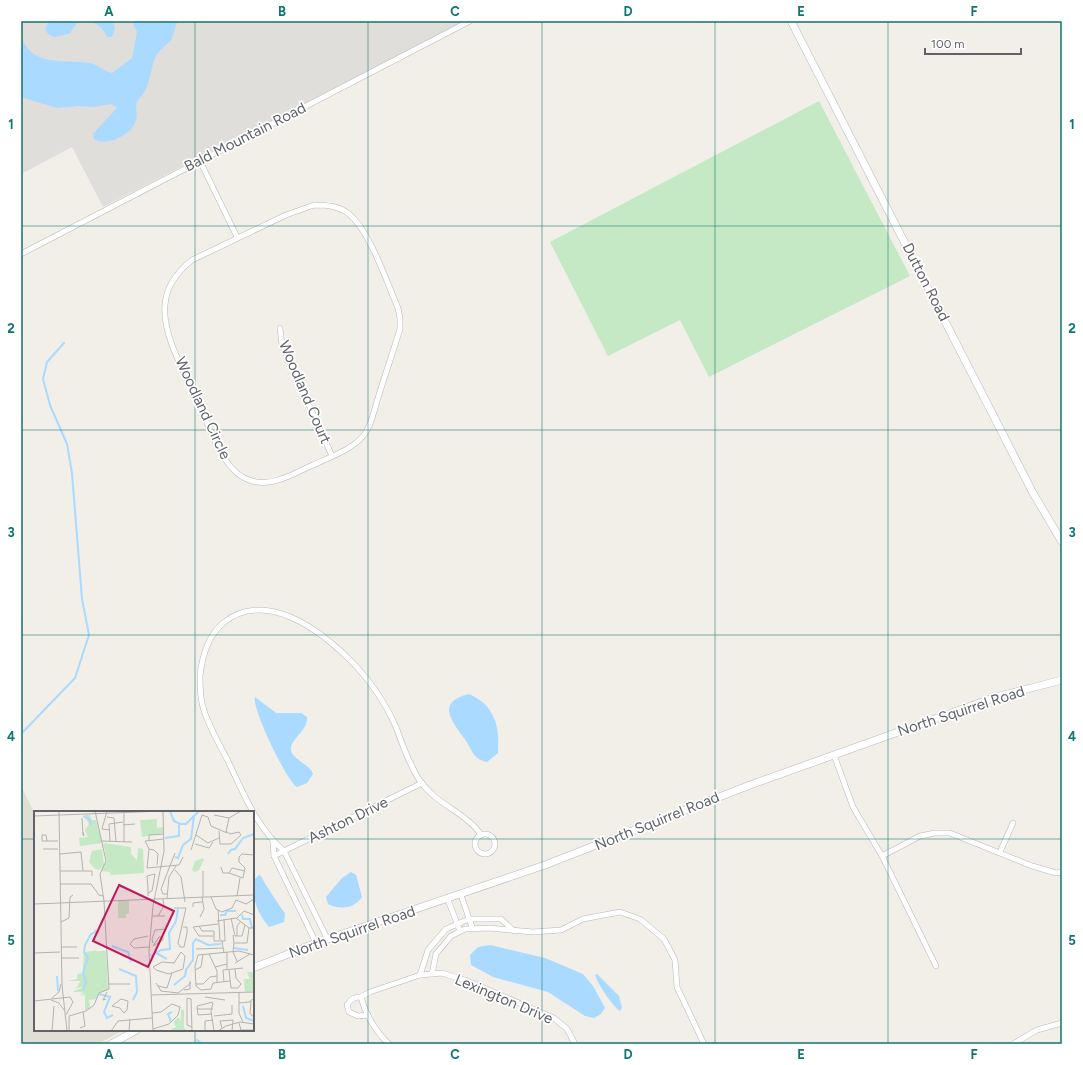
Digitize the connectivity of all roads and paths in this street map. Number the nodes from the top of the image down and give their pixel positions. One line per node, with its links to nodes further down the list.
1 (470, 21): 3 (street, Bald Mountain Road)
2 (791, 21): 8 (street, Dutton Road)
3 (200, 161): 4 (street); 5 (street, Bald Mountain Road)
4 (237, 237): 7 (street, Woodland Circle); 7 (street, Woodland Circle)
5 (21, 254)
6 (280, 328): 7 (street, Woodland Court)
7 (332, 456)
8 (1062, 542)
9 (1062, 680): 10 (street, North Squirrel Road)
10 (834, 755): 20 (street); 23 (street, North Squirrel Road)
11 (422, 783): 12 (street); 15 (street); 17 (street, Ashton Drive)
12 (253, 811)
13 (254, 813): 16 (street)
14 (1013, 823): 18 (street)
15 (481, 835): 15 (street)
16 (273, 842): 17 (street); 19 (street)
17 (284, 851): 19 (street, Ashton Drive); 22 (street)
18 (1000, 852): 20 (street); 21 (street)
19 (274, 856): 24 (street)
20 (882, 856): 33 (street)
21 (1062, 872)
22 (305, 893): 24 (street); 31 (street)
23 (461, 895): 25 (street, North Squirrel Road); 26 (street)
24 (295, 898): 32 (street)
25 (448, 900): 27 (street); 31 (street, North Squirrel Road)
26 (469, 919): 27 (street); 28 (street); 30 (street)
27 (457, 923): 29 (street); 36 (street)
28 (472, 927): 29 (street); 30 (street)
29 (460, 931): 35 (street)
30 (515, 932): 44 (street)
31 (328, 940): 32 (street, North Squirrel Road)
32 (316, 943): 34 (street, North Squirrel Road)
33 (936, 966)
34 (254, 968)
35 (432, 974): 36 (street, Lexington Drive); 43 (street, Lexington Drive)
36 (420, 975): 37 (street, Lexington Drive)
37 (361, 997): 38 (street); 38 (street, Lexington Drive)
38 (368, 1015): 42 (street)
39 (1062, 1023): 45 (street)
40 (135, 1031): 41 (street)
41 (111, 1044)
42 (389, 1044)
43 (576, 1044)
44 (704, 1044)
45 (1013, 1044)

